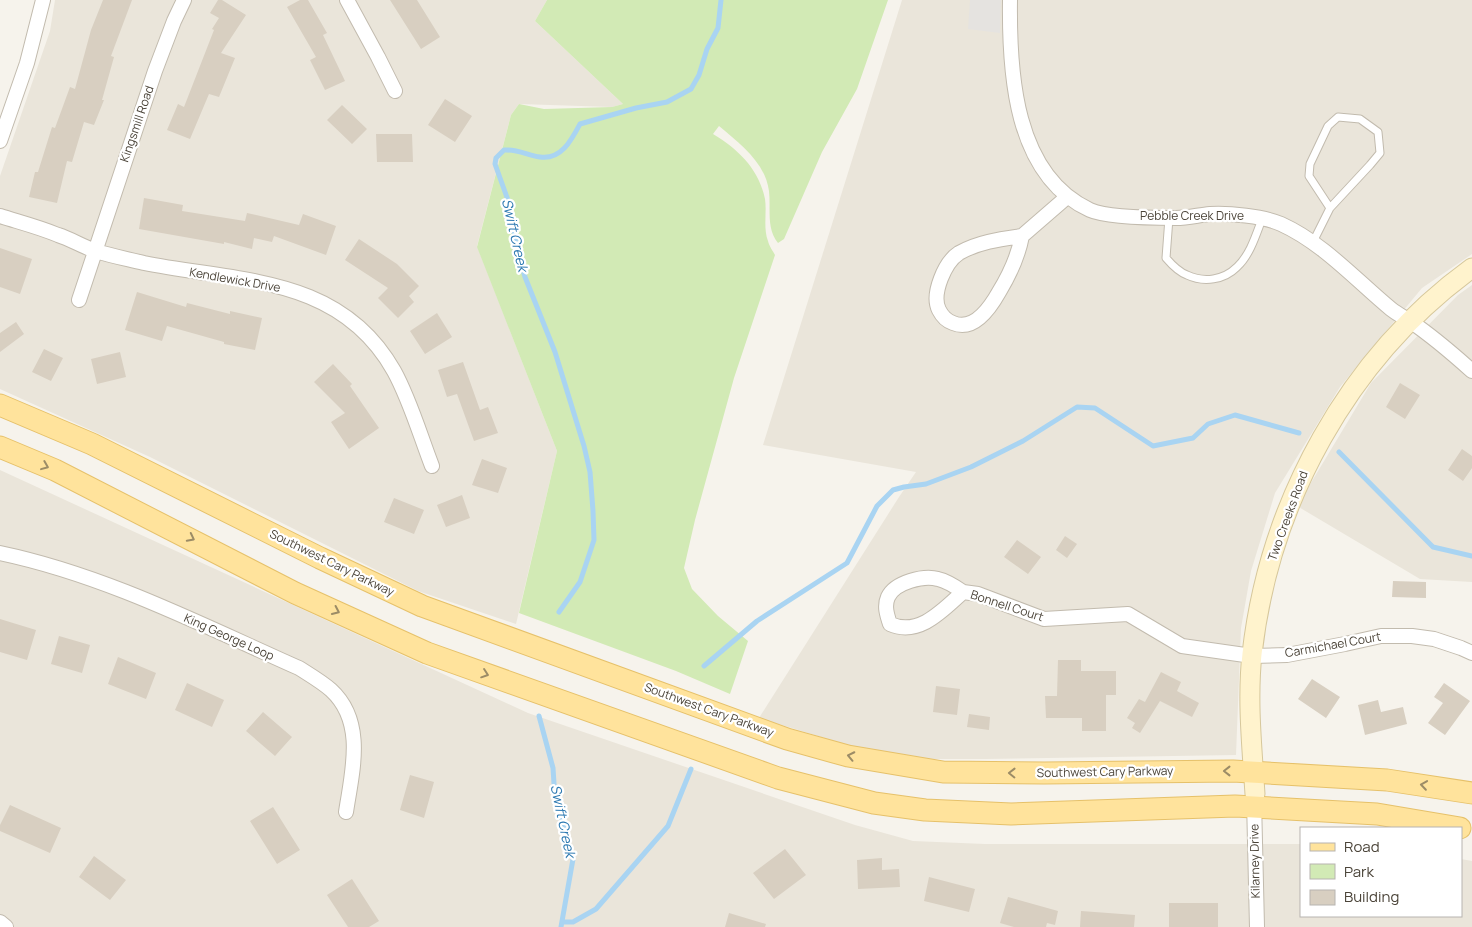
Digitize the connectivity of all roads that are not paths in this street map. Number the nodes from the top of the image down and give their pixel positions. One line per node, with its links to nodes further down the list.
1 (42, 0): 6 (street)
2 (184, 0): 14 (street, Kingsmill Road)
3 (347, 0): 5 (street)
4 (1010, 0): 7 (street, Pebble Creek Drive)
5 (394, 91)
6 (0, 141)
7 (1067, 197): 10 (street, Pebble Creek Drive); 12 (street)
8 (1330, 208): 8 (lane); 13 (lane)
9 (0, 216): 14 (street, Kendlewick Drive)
10 (1169, 218): 11 (street, Pebble Creek Drive); 11 (lane)
11 (1262, 219): 13 (street, Pebble Creek Drive)
12 (1022, 236): 12 (street)
13 (1313, 242): 17 (street, Pebble Creek Drive)
14 (95, 251): 16 (street); 21 (street, Kendlewick Drive)
15 (1472, 268): 17 (street, Two Creeks Road)
16 (79, 300)
17 (1410, 320): 18 (street, Pebble Creek Drive); 25 (street, Two Creeks Road)
18 (1472, 371)
19 (0, 405): 26 (main road, Southwest Cary Parkway, one-way to 19)
20 (0, 447): 28 (main road, one-way to 28)
21 (432, 466)
22 (0, 554): 29 (street, King George Loop)
23 (963, 592): 23 (street, Bonnell Court); 25 (street, Bonnell Court)
24 (1472, 653): 25 (street, Carmichael Court)
25 (1252, 656): 26 (street, Two Creeks Road)
26 (1253, 772): 27 (main road, Southwest Cary Parkway, one-way to 26); 28 (street, Two Creeks Road)
27 (1472, 793)
28 (1254, 801): 30 (main road); 33 (street, Kilarney Drive)
29 (346, 812)
30 (1454, 827)
31 (0, 922): 32 (street)
32 (6, 927)
33 (1257, 927)

